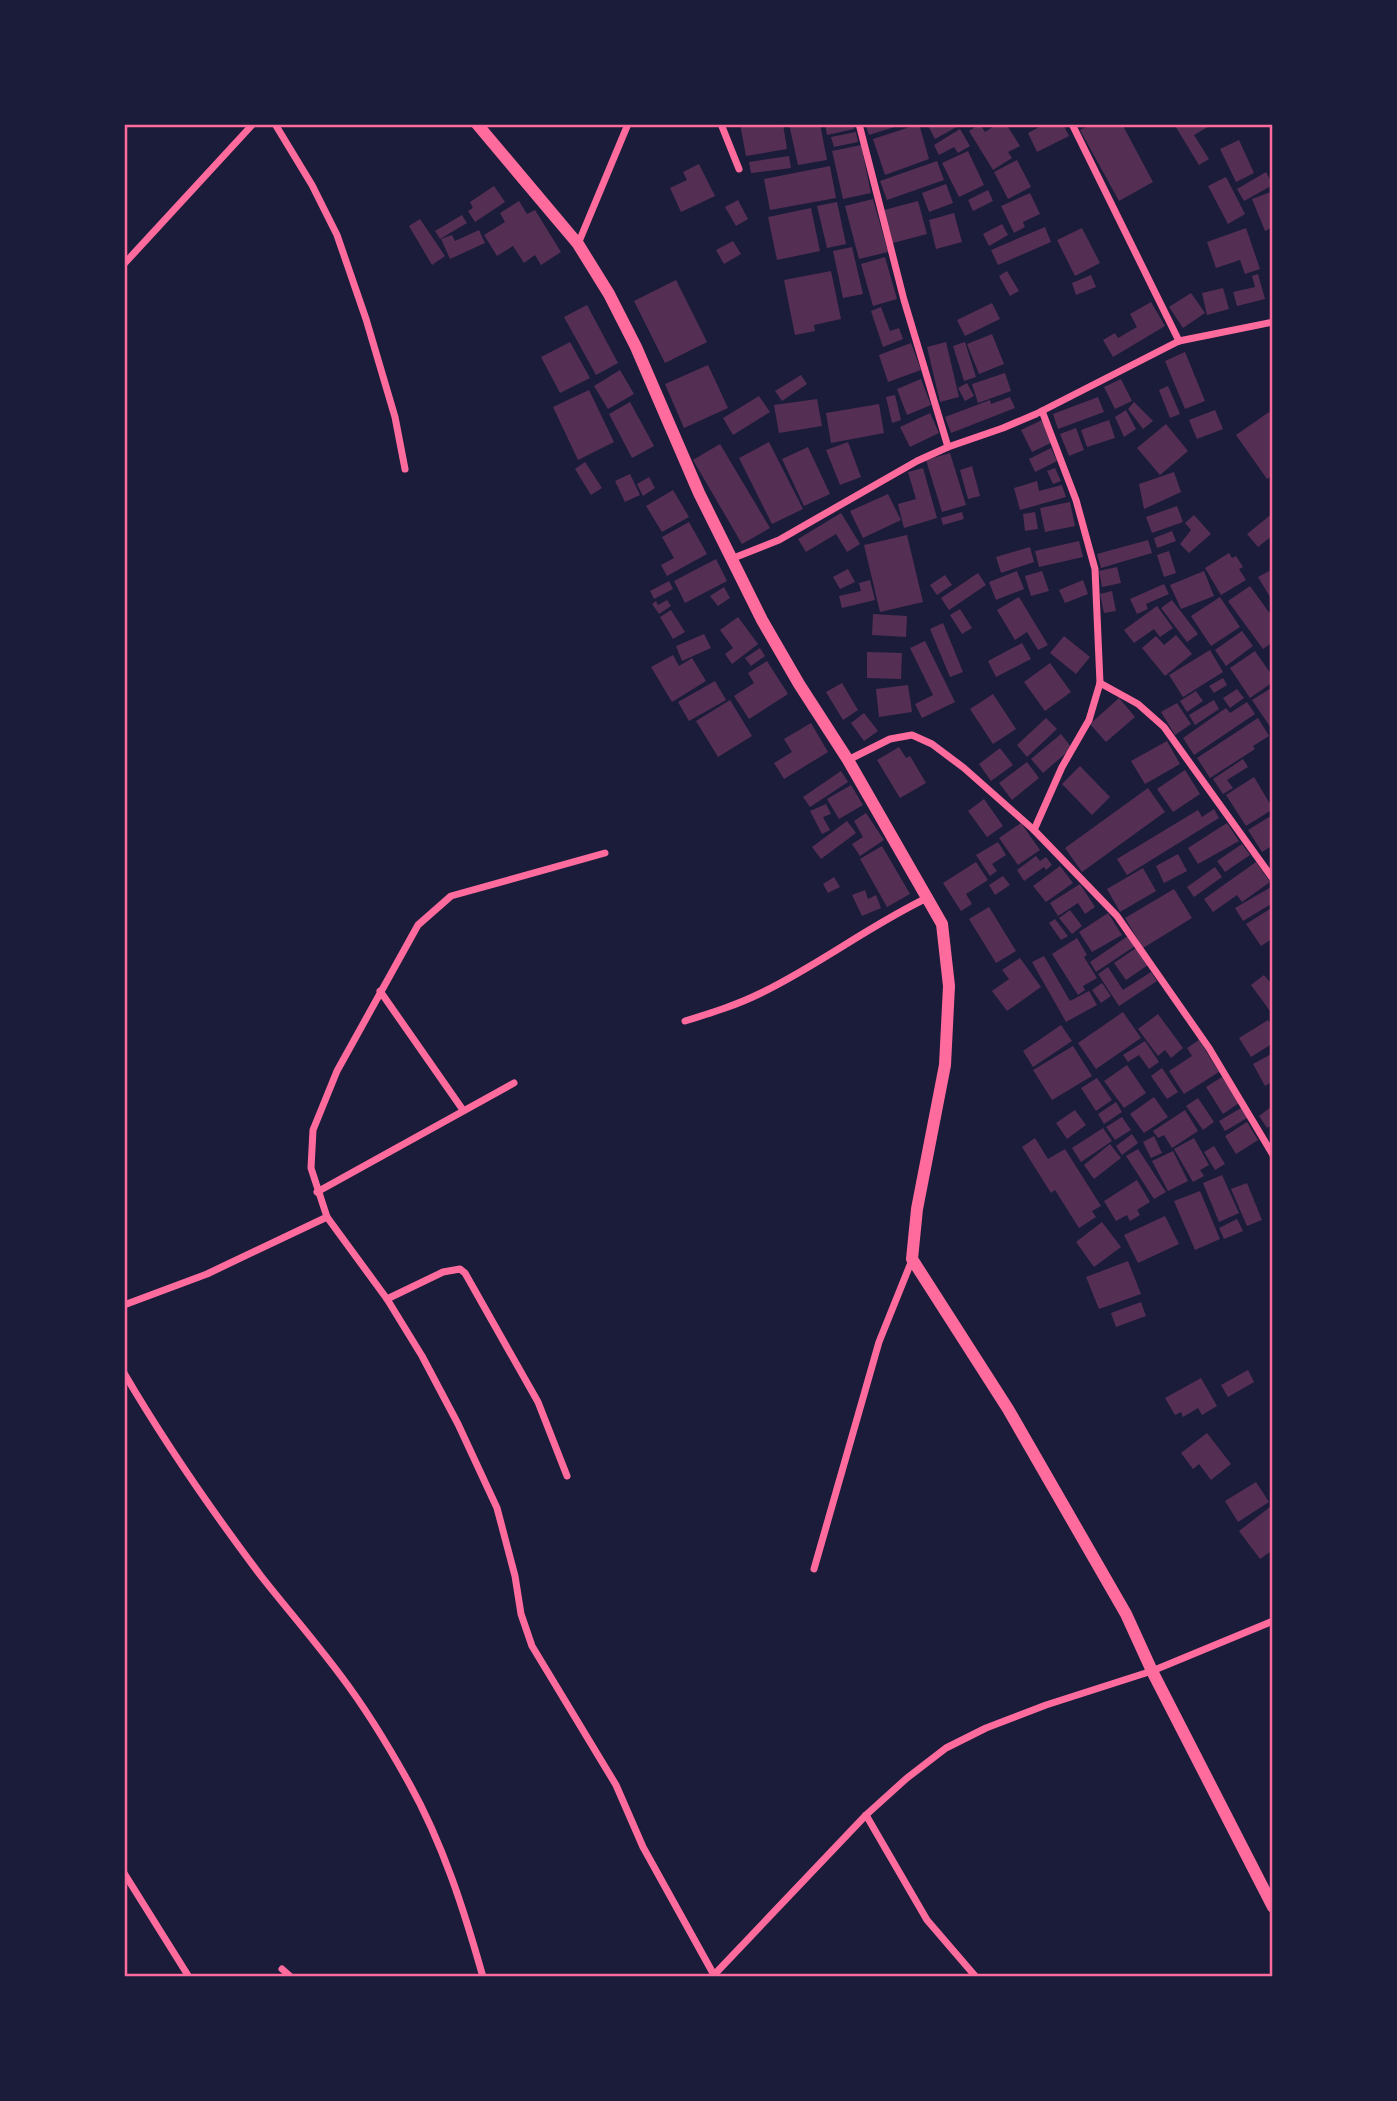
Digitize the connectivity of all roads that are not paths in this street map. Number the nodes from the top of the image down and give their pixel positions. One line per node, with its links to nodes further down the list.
1 (253, 124): 10 (street)
2 (275, 124): 15 (street)
3 (477, 124): 9 (street)
4 (628, 124): 9 (street)
5 (721, 124): 8 (street)
6 (859, 124): 14 (street)
7 (1072, 124): 12 (street)
8 (739, 170)
9 (578, 244): 16 (street)
10 (124, 264)
11 (1273, 321): 12 (street)
12 (1180, 341): 13 (street)
13 (1042, 411): 14 (street); 17 (street)
14 (948, 447): 16 (street)
15 (405, 469)
16 (731, 559): 18 (street)
17 (1100, 683): 19 (street); 21 (street)
18 (848, 760): 19 (street); 22 (street)
19 (1034, 830): 27 (street)
20 (605, 853): 23 (street)
21 (1273, 879)
22 (929, 897): 24 (street); 30 (street)
23 (380, 991): 26 (street); 28 (street)
24 (685, 1021)
25 (514, 1083): 26 (street)
26 (463, 1110): 28 (street)
27 (1273, 1155)
28 (317, 1192): 29 (street)
29 (327, 1217): 31 (street); 32 (street)
30 (912, 1259): 35 (street); 37 (street)
31 (387, 1299): 34 (street); 42 (street)
32 (124, 1305)
33 (124, 1373): 45 (street)
34 (567, 1476)
35 (814, 1569)
36 (1273, 1621): 37 (street)
37 (1152, 1671): 38 (street); 40 (street)
38 (866, 1815): 42 (street); 46 (street)
39 (124, 1872): 43 (street)
40 (1273, 1907)
41 (282, 1969): 44 (street)
42 (713, 1976)
43 (189, 1977)
44 (291, 1977)
45 (483, 1977)
46 (976, 1977)

